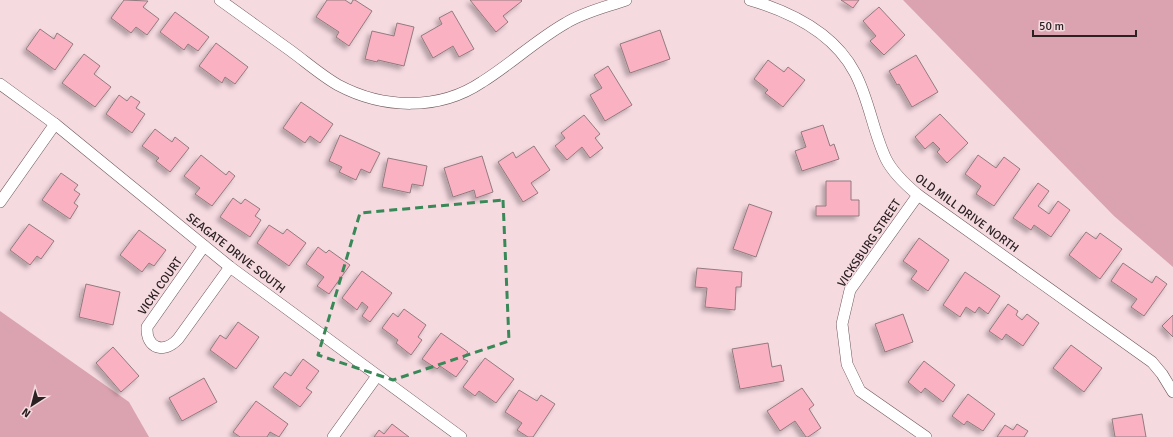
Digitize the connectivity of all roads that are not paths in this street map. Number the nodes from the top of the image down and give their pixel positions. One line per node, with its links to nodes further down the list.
1 (220, 0): 2 (street)
2 (626, 0)
3 (750, 0): 6 (street, OLD MILL DRIVE NORTH)
4 (0, 84): 5 (street, SEAGATE DRIVE SOUTH)
5 (55, 124): 7 (street); 8 (street, SEAGATE DRIVE SOUTH)
6 (918, 195): 11 (street, OLD MILL DRIVE NORTH); 14 (street, VICKSBURG STREET)
7 (0, 202)
8 (204, 246): 9 (street, SEAGATE DRIVE SOUTH); 9 (street, VICKI COURT)
9 (230, 267): 10 (street, SEAGATE DRIVE SOUTH)
10 (377, 376): 12 (street); 13 (street, SEAGATE DRIVE SOUTH)
11 (1173, 392)
12 (333, 437)
13 (461, 437)
14 (926, 437)

